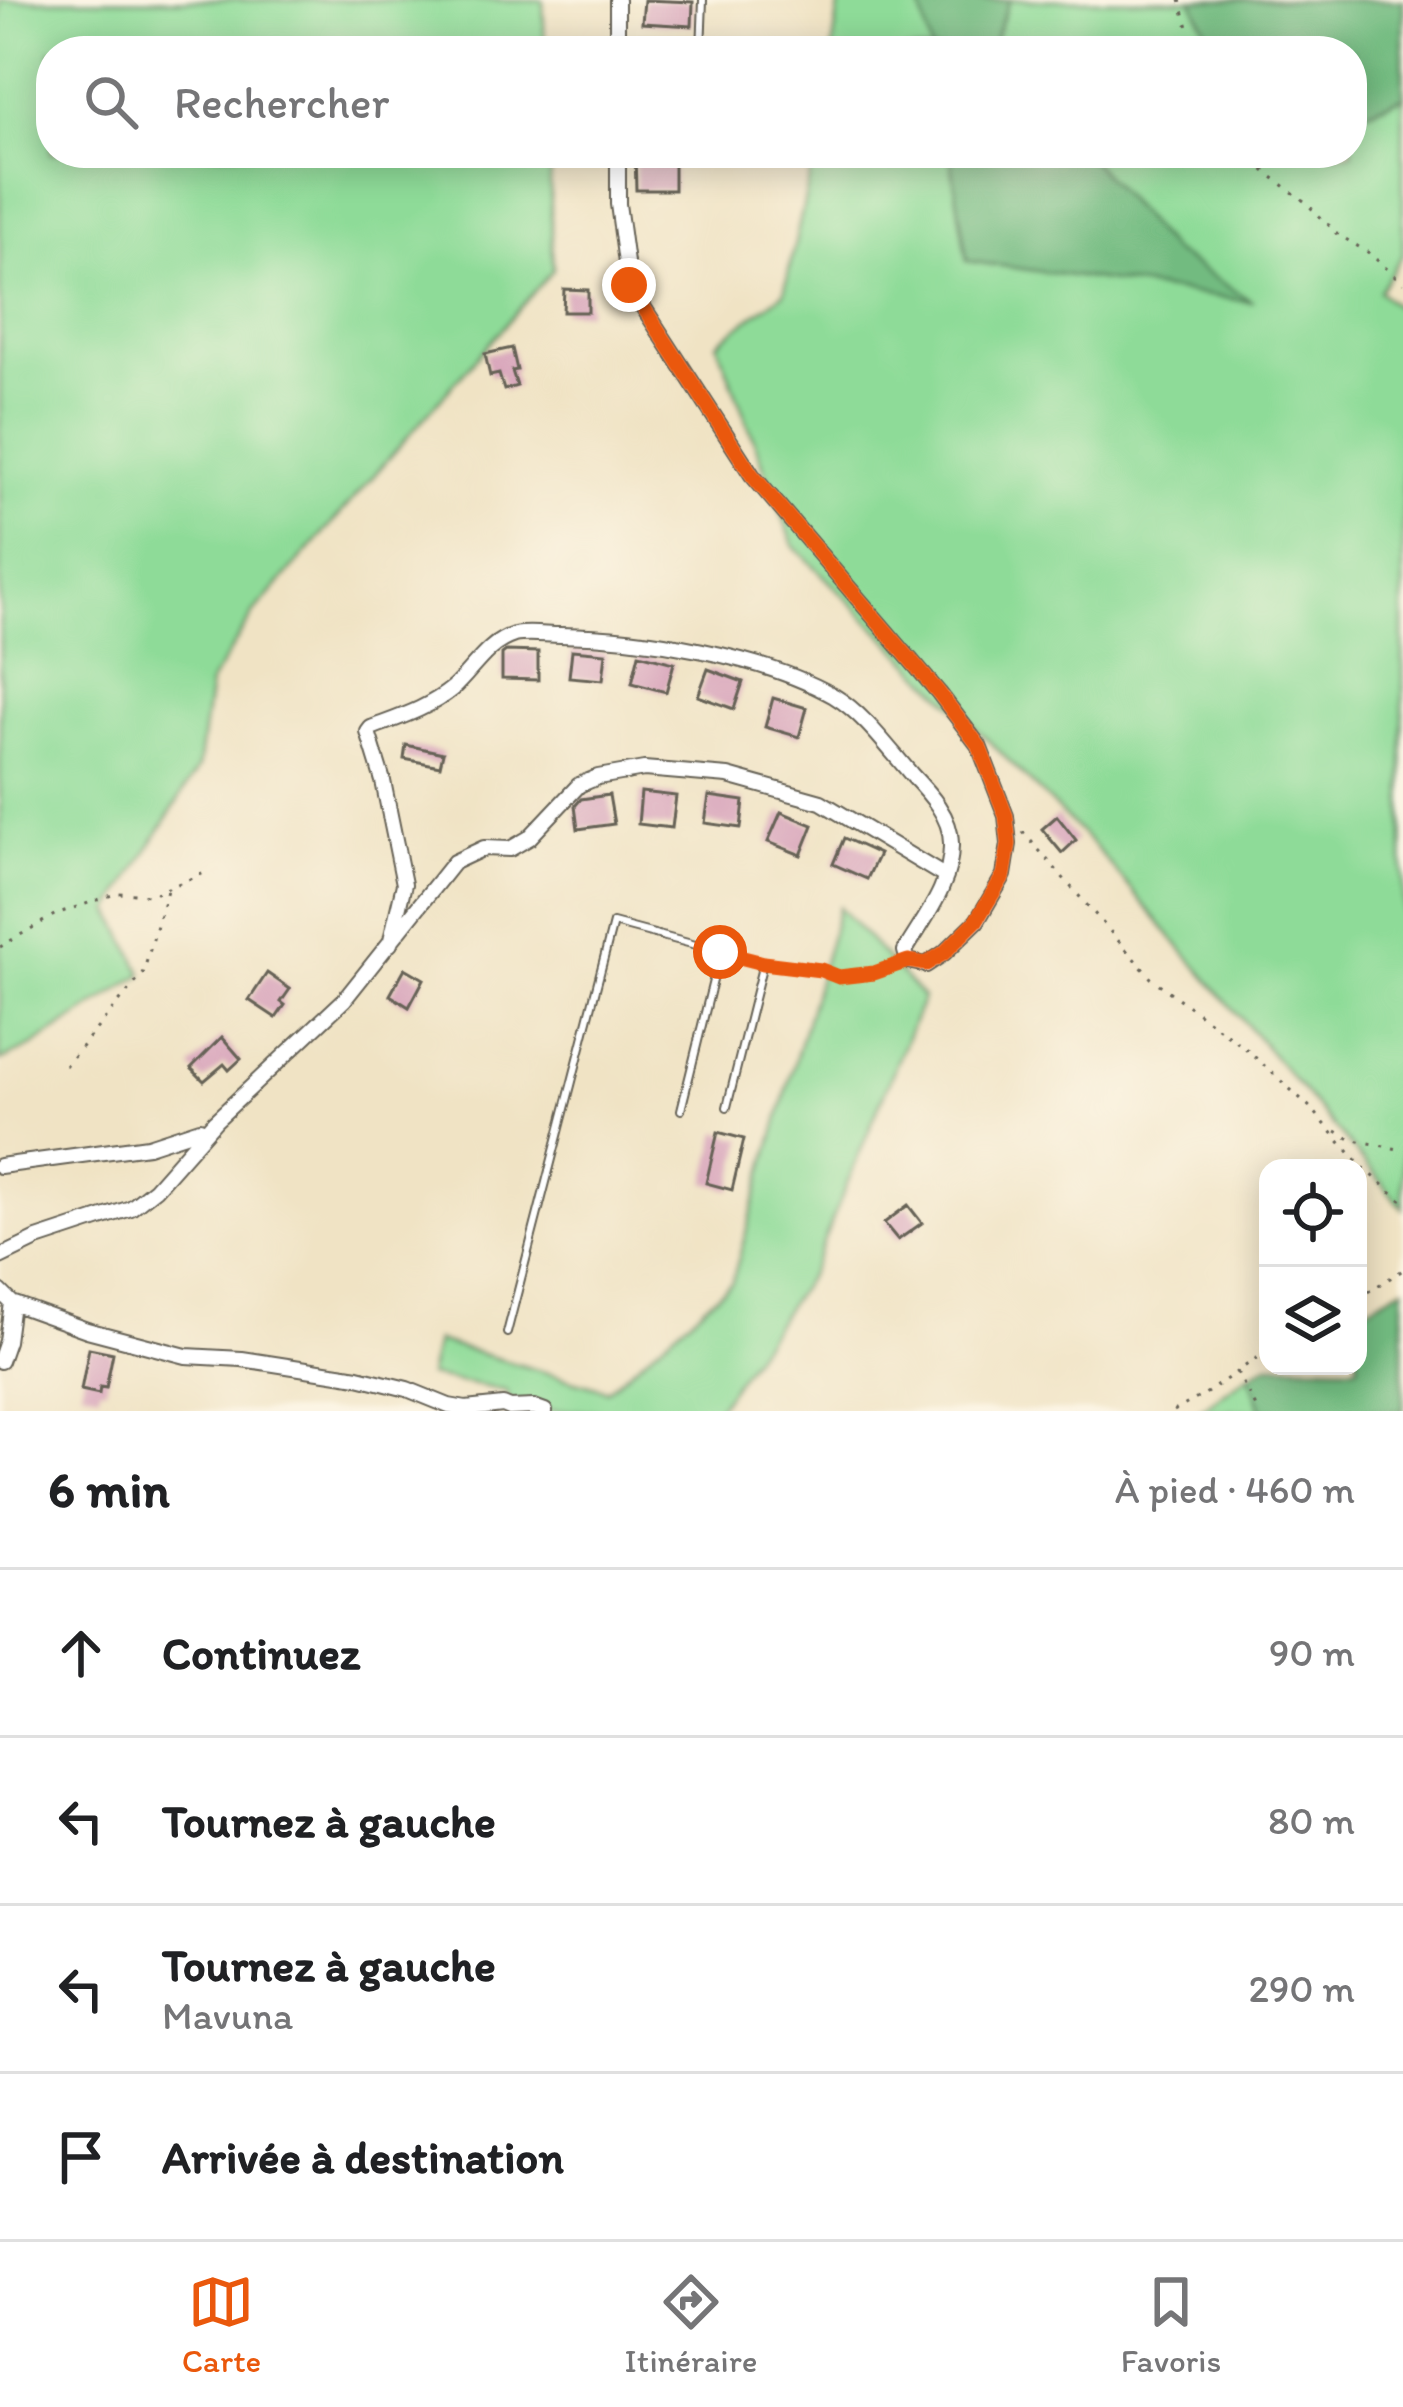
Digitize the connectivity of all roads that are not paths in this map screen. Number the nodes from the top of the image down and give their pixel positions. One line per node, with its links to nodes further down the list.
1 (617, 0): 3 (street)
2 (703, 0): 4 (lane)
3 (617, 36)
4 (702, 36)
5 (618, 168): 9 (street)
6 (946, 877): 7 (street); 7 (street); 9 (street)
7 (390, 944): 13 (street)
8 (720, 952): 10 (lane); 12 (lane); 18 (lane)
9 (908, 961): 10 (lane)
10 (763, 963): 11 (lane)
11 (727, 1107)
12 (682, 1110)
13 (214, 1120): 14 (street); 15 (street)
14 (0, 1166)
15 (0, 1257)
16 (0, 1291): 17 (street)
17 (12, 1304): 19 (street); 20 (street)
18 (507, 1333)
19 (0, 1361)
20 (545, 1411)

